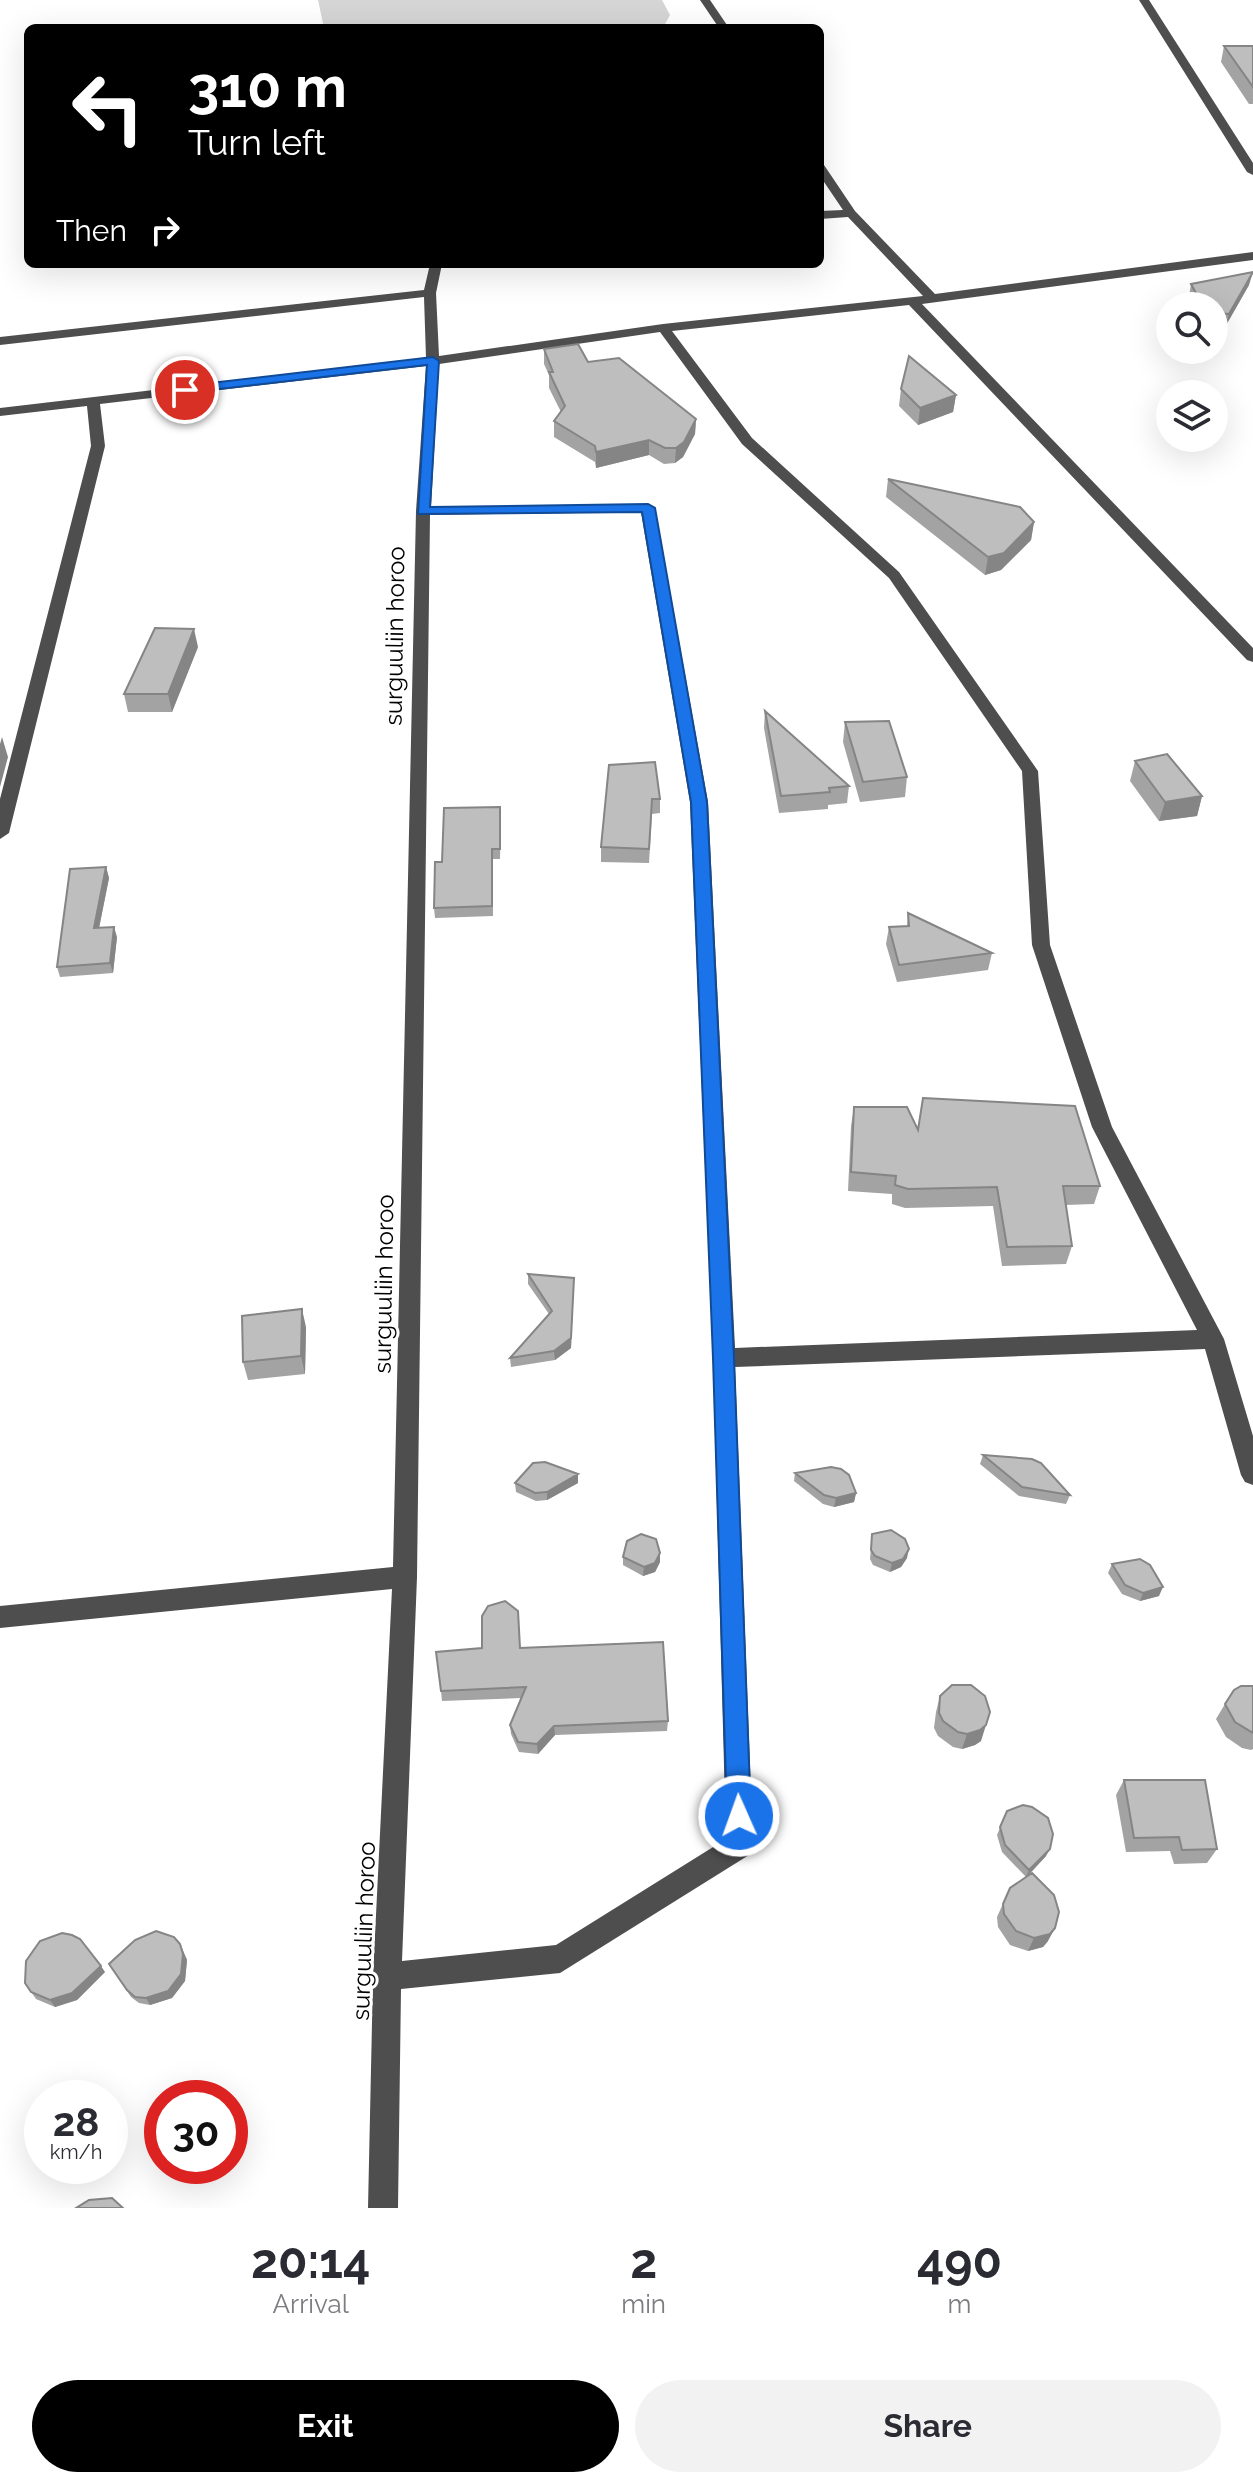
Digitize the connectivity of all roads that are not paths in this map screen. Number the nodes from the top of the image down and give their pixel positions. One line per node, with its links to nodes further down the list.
1 (705, 0): 3 (street)
2 (1144, 0): 4 (street)
3 (721, 24)
4 (1253, 172)
5 (824, 173): 6 (street)
6 (851, 213): 7 (street); 11 (street)
7 (824, 215)
8 (1251, 258): 11 (street)
9 (435, 268): 10 (street, surguuliin horoo)
10 (430, 293): 14 (street); 15 (street, surguuliin horoo)
11 (932, 298): 12 (street)
12 (912, 301): 13 (street); 19 (street)
13 (663, 328): 15 (street); 21 (street)
14 (0, 341)
15 (433, 361): 16 (street); 18 (street, surguuliin horoo)
16 (93, 400): 17 (street); 20 (street)
17 (0, 412)
18 (423, 511): 22 (street); 24 (street, surguuliin horoo)
19 (1253, 657)
20 (0, 833)
21 (1213, 1339): 22 (street); 23 (street)
22 (724, 1358): 26 (street)
23 (1253, 1475)
24 (405, 1577): 25 (street); 26 (street, surguuliin horoo)
25 (0, 1617)
26 (387, 1976): 27 (street, surguuliin horoo)
27 (383, 2208)

